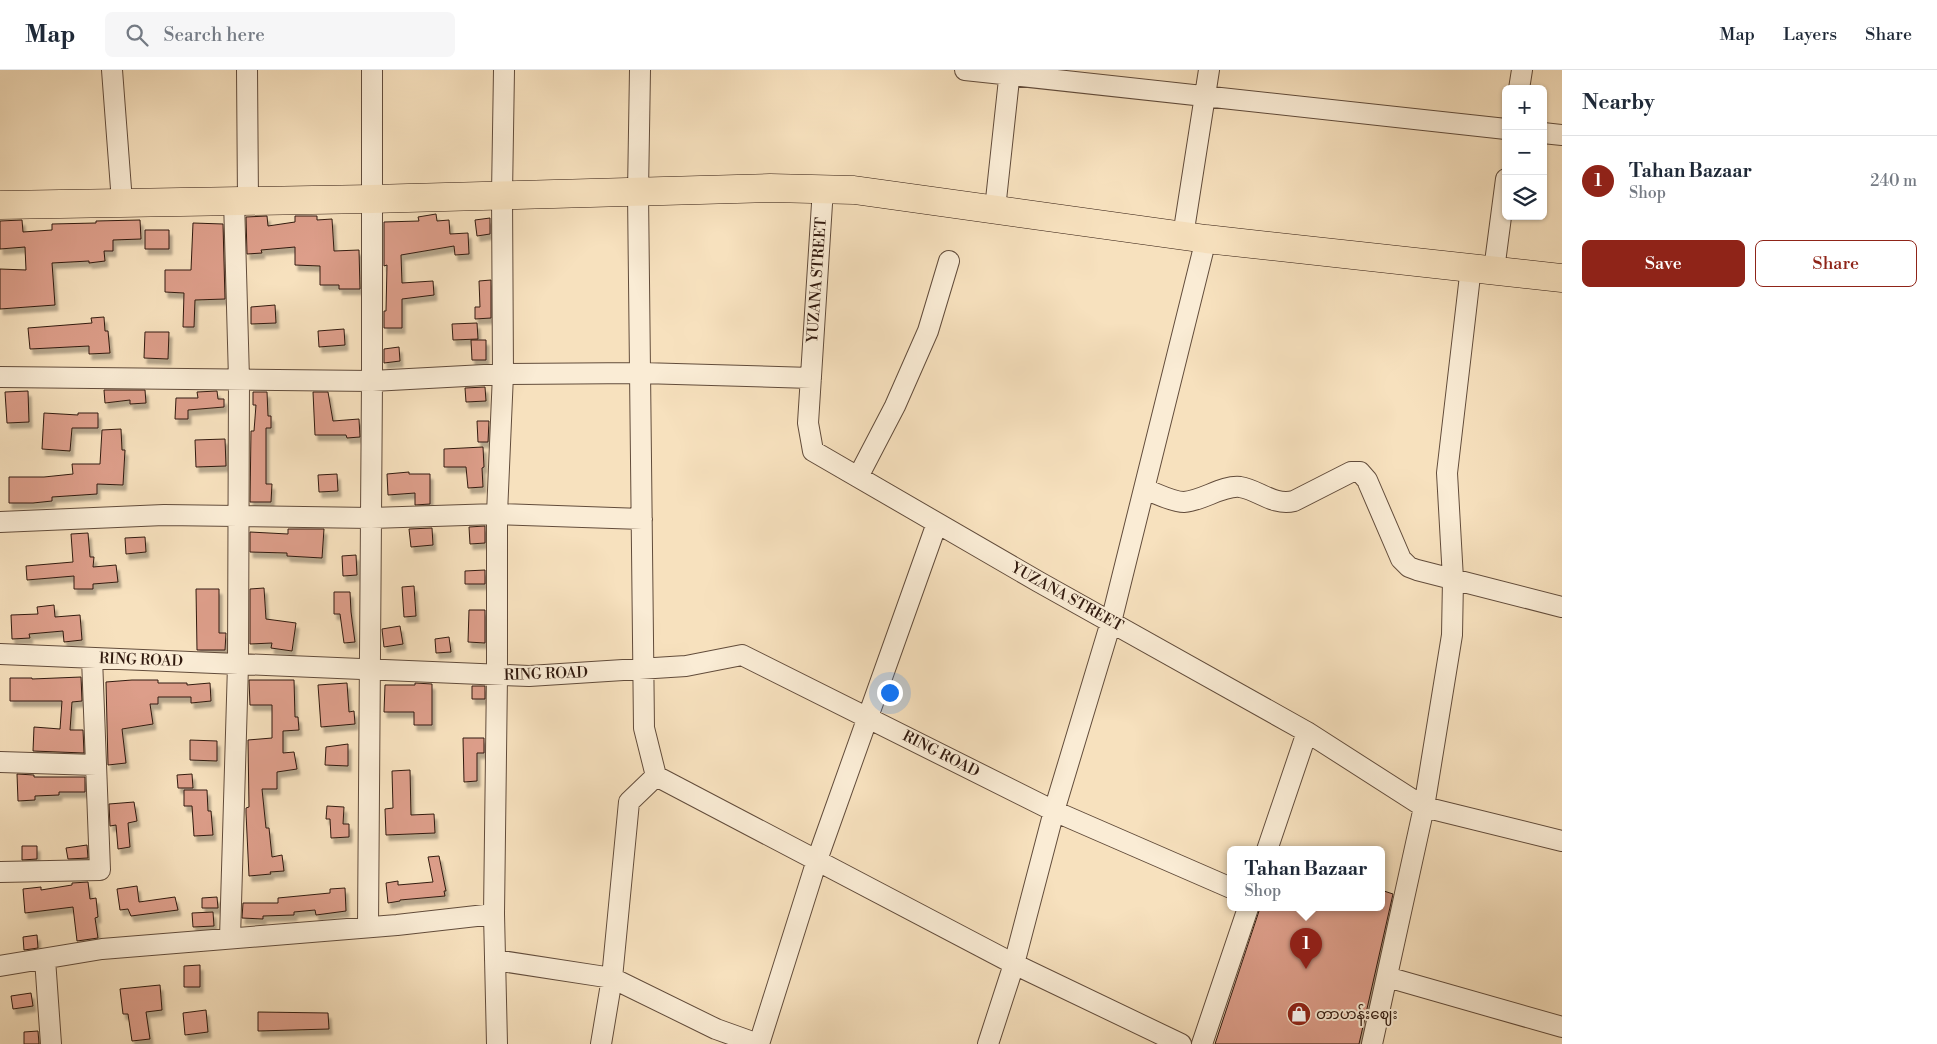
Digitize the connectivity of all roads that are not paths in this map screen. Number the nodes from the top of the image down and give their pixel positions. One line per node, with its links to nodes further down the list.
1 (112, 70): 21 (street)
2 (247, 70): 20 (street)
3 (372, 70): 19 (street)
4 (504, 70): 17 (street)
5 (640, 70): 16 (street)
6 (965, 70): 9 (street)
7 (1209, 70): 11 (street)
8 (1522, 70): 10 (street)
9 (1009, 73): 11 (street); 23 (street)
10 (1520, 85)
11 (1205, 96): 12 (street); 24 (street)
12 (1502, 128)
13 (1547, 133): 14 (street)
14 (1562, 135)
15 (823, 188): 16 (highway); 23 (highway); 31 (street, YUZANA STREET)
16 (638, 192): 17 (highway); 28 (street)
17 (502, 194): 19 (highway); 29 (street)
18 (1502, 194): 26 (street)
19 (371, 199): 20 (highway); 33 (street)
20 (241, 201): 21 (highway); 32 (street)
21 (122, 202): 22 (highway)
22 (0, 205)
23 (995, 209): 24 (highway)
24 (1194, 238): 26 (highway); 35 (street)
25 (949, 261): 34 (street)
26 (1483, 268): 27 (highway); 42 (street)
27 (1562, 278)
28 (641, 373): 29 (street); 31 (street); 39 (street)
29 (503, 374): 33 (street); 36 (street)
30 (0, 377): 32 (street)
31 (811, 378): 34 (street, YUZANA STREET)
32 (238, 379): 33 (street); 37 (street)
33 (372, 381): 38 (street)
34 (858, 477): 41 (street, YUZANA STREET)
35 (1144, 489): 42 (street); 44 (street)
36 (497, 514): 38 (street); 39 (street); 50 (street)
37 (239, 516): 38 (street); 40 (street); 47 (street)
38 (371, 518): 49 (street)
39 (642, 519): 48 (street)
40 (0, 522)
41 (937, 523): 44 (street, YUZANA STREET); 51 (street)
42 (1452, 579): 43 (street); 56 (street)
43 (1562, 607)
44 (1112, 622): 52 (street, YUZANA STREET); 57 (street)
45 (0, 654): 46 (street, RING ROAD)
46 (92, 658): 47 (street, RING ROAD); 54 (street)
47 (238, 665): 49 (street, RING ROAD); 66 (street)
48 (644, 669): 50 (street, RING ROAD); 51 (street, RING ROAD); 55 (street)
49 (369, 670): 50 (street, RING ROAD); 65 (street)
50 (497, 675): 64 (street)
51 (868, 718): 57 (street, RING ROAD); 60 (street)
52 (1307, 732): 56 (street, YUZANA STREET); 59 (street)
53 (0, 762): 54 (street)
54 (96, 765): 61 (street)
55 (656, 776): 60 (street); 71 (street)
56 (1424, 807): 58 (street, YUZANA STREET); 72 (street)
57 (1054, 811): 62 (street, RING ROAD); 69 (street)
58 (1562, 841)
59 (1269, 846)
60 (817, 860): 69 (street); 78 (street)
61 (0, 872)
62 (1227, 886)
63 (1247, 911): 80 (street)
64 (494, 914): 65 (street); 68 (street)
65 (368, 927): 66 (street)
66 (230, 938): 67 (street)
67 (45, 959): 70 (street); 75 (street)
68 (495, 960): 71 (street); 76 (street)
69 (1014, 964): 74 (street); 79 (street)
70 (0, 966)
71 (612, 978): 77 (street); 78 (street)
72 (1387, 978): 73 (street); 81 (street)
73 (1562, 1028): 82 (street)
74 (1175, 1043)
75 (50, 1044)
76 (497, 1044)
77 (602, 1044)
78 (759, 1044)
79 (988, 1044)
80 (1202, 1044)
81 (1372, 1044)
82 (1558, 1044)

